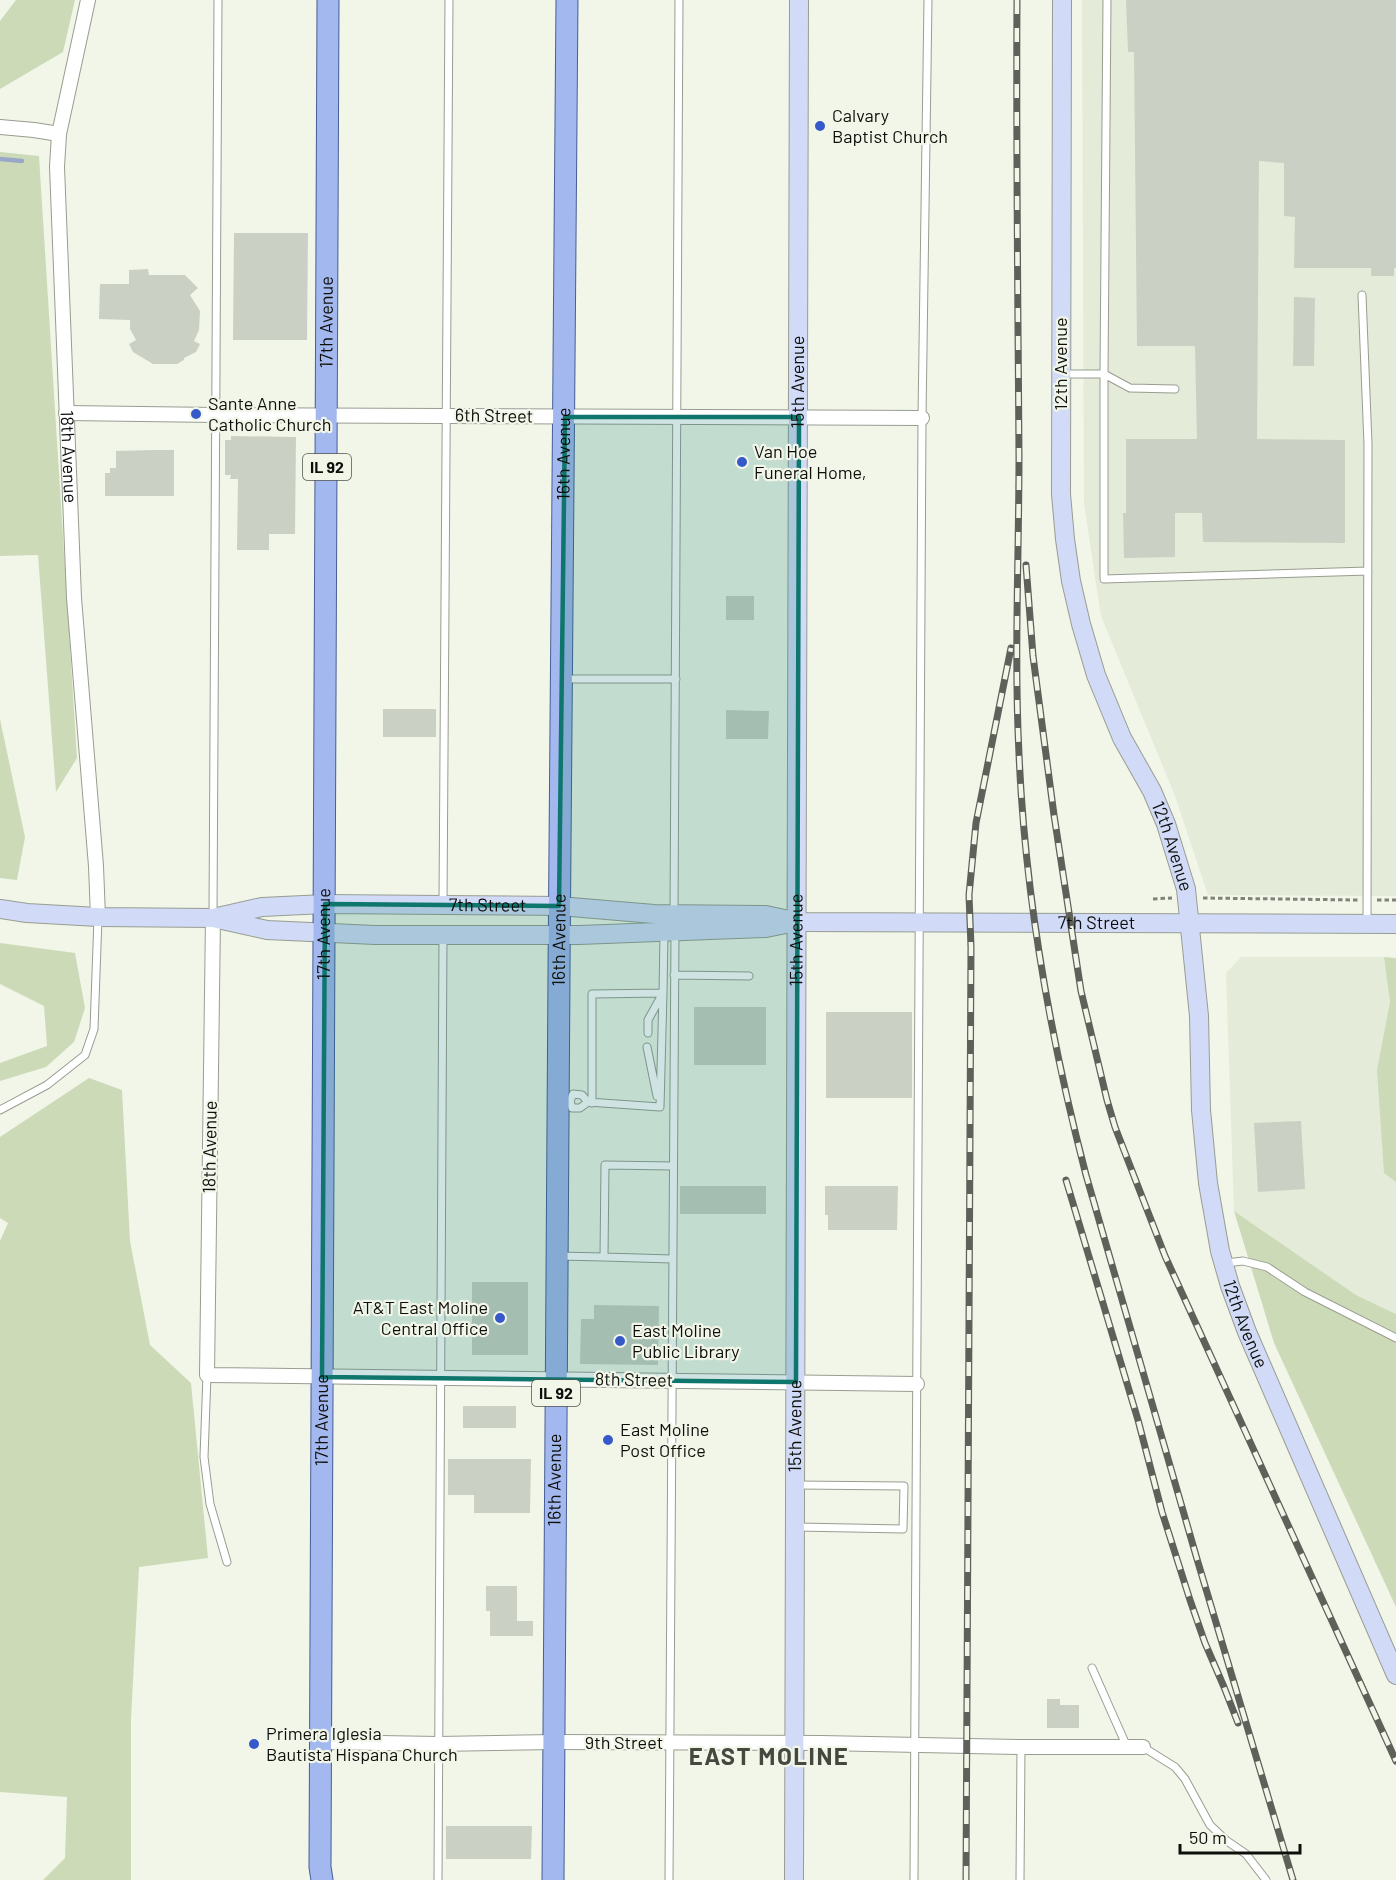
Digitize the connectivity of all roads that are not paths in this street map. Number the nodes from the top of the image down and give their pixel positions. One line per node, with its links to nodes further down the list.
1 (88, 0): 12 (street, 18th Avenue)
2 (218, 0): 18 (lane)
3 (328, 0): 19 (main road, 17th Avenue / IL 92)
4 (449, 0): 20 (lane)
5 (567, 0): 21 (main road, 16th Avenue / IL 92)
6 (679, 0): 22 (lane)
7 (800, 0): 23 (street, 15th Avenue)
8 (928, 0): 24 (lane)
9 (1062, 0): 14 (street, 12th Avenue)
10 (1107, 0): 15 (lane)
11 (0, 128): 12 (street)
12 (59, 134): 17 (street, 18th Avenue)
13 (1362, 295): 25 (lane)
14 (1061, 374): 15 (lane); 38 (street, 12th Avenue)
15 (1104, 374): 16 (lane); 25 (lane)
16 (1175, 389)
17 (66, 413): 18 (street, 6th Street); 33 (street, 18th Avenue)
18 (216, 415): 19 (street, 6th Street); 34 (lane)
19 (327, 415): 20 (street, 6th Street); 28 (main road, 17th Avenue / IL 92)
20 (446, 416): 21 (street, 6th Street); 29 (lane)
21 (565, 417): 22 (street, 6th Street); 26 (main road, 16th Avenue / IL 92)
22 (677, 417): 23 (street, 6th Street); 27 (lane)
23 (799, 417): 24 (street, 6th Street); 35 (street, 15th Avenue)
24 (922, 418): 36 (lane)
25 (1368, 571): 37 (lane)
26 (562, 679): 27 (lane); 30 (main road, 16th Avenue / IL 92)
27 (676, 679): 32 (lane)
28 (325, 904): 29 (street, 7th Street); 34 (street, 7th Street); 41 (main road, 17th Avenue / IL 92)
29 (443, 905): 30 (street, 7th Street)
30 (559, 906): 32 (street, 7th Street); 43 (main road, 16th Avenue / IL 92)
31 (0, 909): 33 (street, 7th Street)
32 (674, 913): 35 (street, 7th Street); 40 (lane)
33 (98, 917): 34 (street, 7th Street); 52 (lane)
34 (213, 918): 41 (street, 7th Street); 59 (street, 18th Avenue)
35 (798, 922): 36 (street, 7th Street); 40 (street, 7th Street); 64 (street, 15th Avenue)
36 (920, 923): 38 (street, 7th Street); 65 (lane)
37 (1367, 923): 38 (street, 7th Street); 39 (street, 7th Street)
38 (1189, 924): 57 (street, 12th Avenue)
39 (1396, 924)
40 (669, 932): 43 (street, 7th Street); 44 (lane); 46 (lane)
41 (325, 933): 42 (street, 7th Street); 60 (main road, 17th Avenue / IL 92)
42 (443, 935): 43 (street, 7th Street); 61 (lane)
43 (559, 935): 49 (main road, 16th Avenue / IL 92)
44 (674, 975): 45 (lane); 53 (lane)
45 (749, 976)
46 (663, 993): 47 (lane); 50 (lane); 51 (lane)
47 (648, 1033)
48 (647, 1047): 51 (lane)
49 (564, 1101): 50 (lane); 54 (main road, 16th Avenue / IL 92)
50 (590, 1103): 51 (lane)
51 (660, 1107)
52 (0, 1110)
53 (673, 1166): 55 (lane); 56 (lane)
54 (557, 1256): 55 (lane); 62 (main road, 16th Avenue / IL 92)
55 (604, 1257): 56 (lane)
56 (672, 1258): 63 (lane)
57 (1224, 1263): 58 (lane); 70 (street, 12th Avenue)
58 (1396, 1338)
59 (207, 1376): 60 (street, 8th Street); 68 (lane)
60 (322, 1377): 61 (street, 8th Street); 71 (main road, 17th Avenue / IL 92)
61 (440, 1378): 62 (street, 8th Street); 75 (lane)
62 (556, 1379): 63 (street, 8th Street); 72 (main road, 16th Avenue / IL 92)
63 (671, 1380): 64 (street, 8th Street); 73 (lane)
64 (796, 1382): 65 (street, 8th Street); 66 (street, 15th Avenue)
65 (917, 1384): 76 (lane)
66 (795, 1485): 67 (street, 15th Avenue); 67 (lane)
67 (795, 1527): 74 (street, 15th Avenue)
68 (227, 1562)
69 (1092, 1668): 78 (lane)
70 (1395, 1671)
71 (322, 1742): 75 (street, 9th Street); 80 (main road, 17th Avenue / IL 92)
72 (553, 1742): 73 (street, 9th Street); 75 (street, 9th Street); 82 (main road, 16th Avenue / IL 92)
73 (669, 1743): 74 (street, 9th Street); 83 (lane)
74 (794, 1743): 76 (street, 9th Street); 84 (street, 15th Avenue)
75 (438, 1744): 81 (lane)
76 (914, 1746): 77 (street, 9th Street); 85 (lane)
77 (1021, 1747): 78 (street, 9th Street); 86 (lane)
78 (1127, 1747): 79 (street, 9th Street)
79 (1143, 1747): 87 (lane)
80 (321, 1873)
81 (438, 1880)
82 (553, 1880)
83 (669, 1880)
84 (794, 1880)
85 (914, 1880)
86 (1020, 1880)
87 (1266, 1880)

